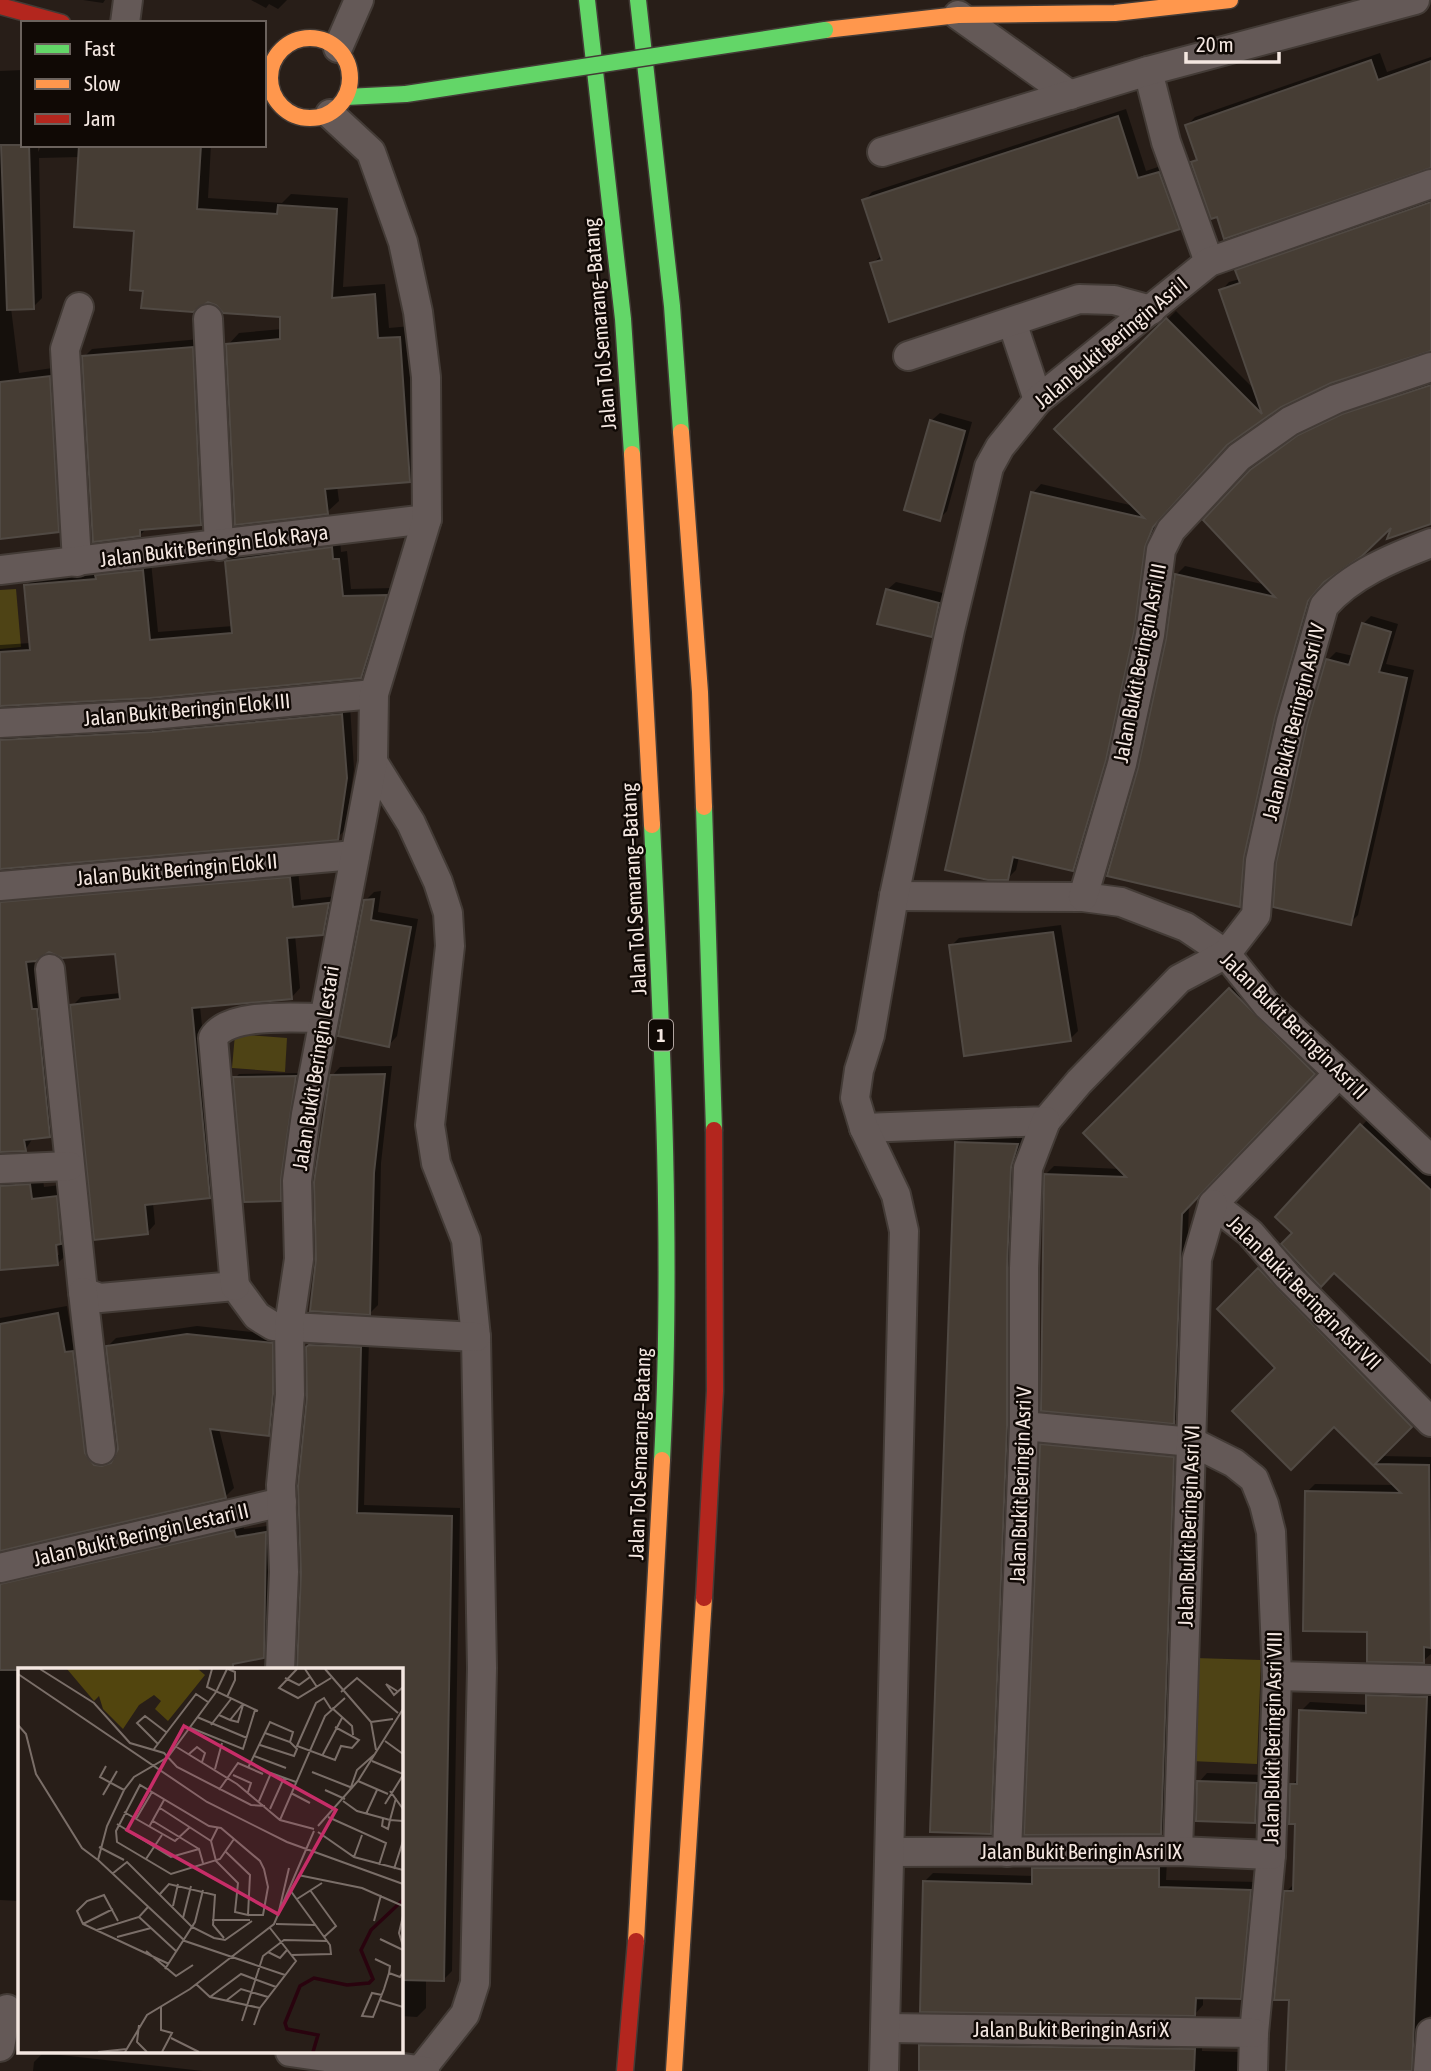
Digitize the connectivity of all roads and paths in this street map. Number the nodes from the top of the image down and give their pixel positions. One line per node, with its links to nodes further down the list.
1 (128, 0): 12 (street)
2 (359, 0): 13 (street)
3 (587, 0): 74 (main road, Jalan Tol Semarang–Batang / 1)
4 (638, 0): 75 (main road)
5 (1230, 0): 8 (main road)
6 (1415, 0): 14 (street)
7 (0, 6): 11 (main road)
8 (1117, 7): 10 (main road)
9 (900, 11): 10 (main road); 17 (main road, bridge)
10 (958, 15): 16 (street)
11 (55, 21)
12 (125, 21)
13 (338, 48): 15 (main road); 17 (main road)
14 (1148, 71): 16 (street); 20 (street)
15 (267, 84): 17 (main road)
16 (1070, 95): 18 (street)
17 (338, 106): 28 (street, Jalan Bukit Beringin Lestari)
18 (882, 152)
19 (1431, 184): 20 (street, Jalan Bukit Beringin Asri I)
20 (1209, 262): 22 (street, Jalan Bukit Beringin Asri I)
21 (79, 307): 31 (street)
22 (1151, 310): 24 (street); 27 (street, Jalan Bukit Beringin Asri I)
23 (208, 318): 30 (street)
24 (1012, 321): 25 (street); 27 (street)
25 (908, 356)
26 (1431, 367): 39 (street, Jalan Bukit Beringin Asri III)
27 (1038, 400): 38 (street, Jalan Bukit Beringin Asri I)
28 (427, 519): 30 (street, Jalan Bukit Beringin Elok Raya); 33 (street, Jalan Bukit Beringin Lestari)
29 (1431, 543): 40 (street, Jalan Bukit Beringin Asri IV)
30 (219, 546): 31 (street, Jalan Bukit Beringin Elok Raya)
31 (77, 562): 32 (street, Jalan Bukit Beringin Elok Raya)
32 (0, 570)
33 (374, 694): 34 (street, Jalan Bukit Beringin Elok III); 35 (street, Jalan Bukit Beringin Lestari)
34 (0, 723)
35 (373, 762): 36 (street, Jalan Bukit Beringin Lestari); 53 (street)
36 (355, 855): 37 (street, Jalan Bukit Beringin Elok II); 42 (street, Jalan Bukit Beringin Lestari)
37 (0, 886)
38 (894, 896): 39 (street, Jalan Bukit Beringin Asri II); 45 (street, Jalan Bukit Beringin Asri I)
39 (1083, 897): 40 (street, Jalan Bukit Beringin Asri II)
40 (1226, 954): 43 (street, Jalan Bukit Beringin Asri II); 44 (street, Jalan Bukit Beringin Asri V)
41 (50, 969): 47 (street)
42 (322, 1018): 50 (street); 52 (street, Jalan Bukit Beringin Lestari)
43 (1338, 1074): 46 (street, Jalan Bukit Beringin Asri II); 49 (street, Jalan Bukit Beringin Asri VII)
44 (1046, 1121): 45 (street); 55 (street, Jalan Bukit Beringin Asri V)
45 (864, 1128): 64 (street, Jalan Bukit Beringin Asri I)
46 (1431, 1160)
47 (69, 1166): 48 (street); 51 (street)
48 (0, 1169)
49 (1213, 1205): 54 (street, Jalan Bukit Beringin Asri VII); 56 (street, Jalan Bukit Beringin Asri VI)
50 (235, 1286): 51 (street); 52 (street)
51 (83, 1292): 57 (street)
52 (289, 1326): 53 (street); 58 (street, Jalan Bukit Beringin Lestari)
53 (476, 1337): 73 (street)
54 (1431, 1422)
55 (1024, 1426): 56 (street); 65 (street, Jalan Bukit Beringin Asri V)
56 (1192, 1442): 61 (street, Jalan Bukit Beringin Asri VIII); 63 (street, Jalan Bukit Beringin Asri VI)
57 (101, 1450)
58 (282, 1502): 59 (street, Jalan Bukit Beringin Lestari II); 60 (street, Jalan Bukit Beringin Lestari)
59 (0, 1568)
60 (280, 1668)
61 (1277, 1676): 62 (street); 66 (street, Jalan Bukit Beringin Asri VIII)
62 (1431, 1680)
63 (1178, 1851): 65 (street, Jalan Bukit Beringin Asri IX); 66 (street, Jalan Bukit Beringin Asri IX)
64 (892, 1852): 65 (street, Jalan Bukit Beringin Asri IX); 68 (street, Jalan Bukit Beringin Asri I)
65 (1007, 1852)
66 (1271, 1855): 69 (street, Jalan Bukit Beringin Asri VIII)
67 (9, 2008): 71 (street)
68 (887, 2028): 69 (street, Jalan Bukit Beringin Asri X); 76 (street, Jalan Bukit Beringin Asri I)
69 (1254, 2033): 77 (street, Jalan Bukit Beringin Asri VIII)
70 (1431, 2034): 78 (street)
71 (0, 2047)
72 (305, 2054): 73 (street)
73 (422, 2070)
74 (625, 2071)
75 (674, 2071)
76 (884, 2071)
77 (1253, 2071)
78 (1428, 2071)

